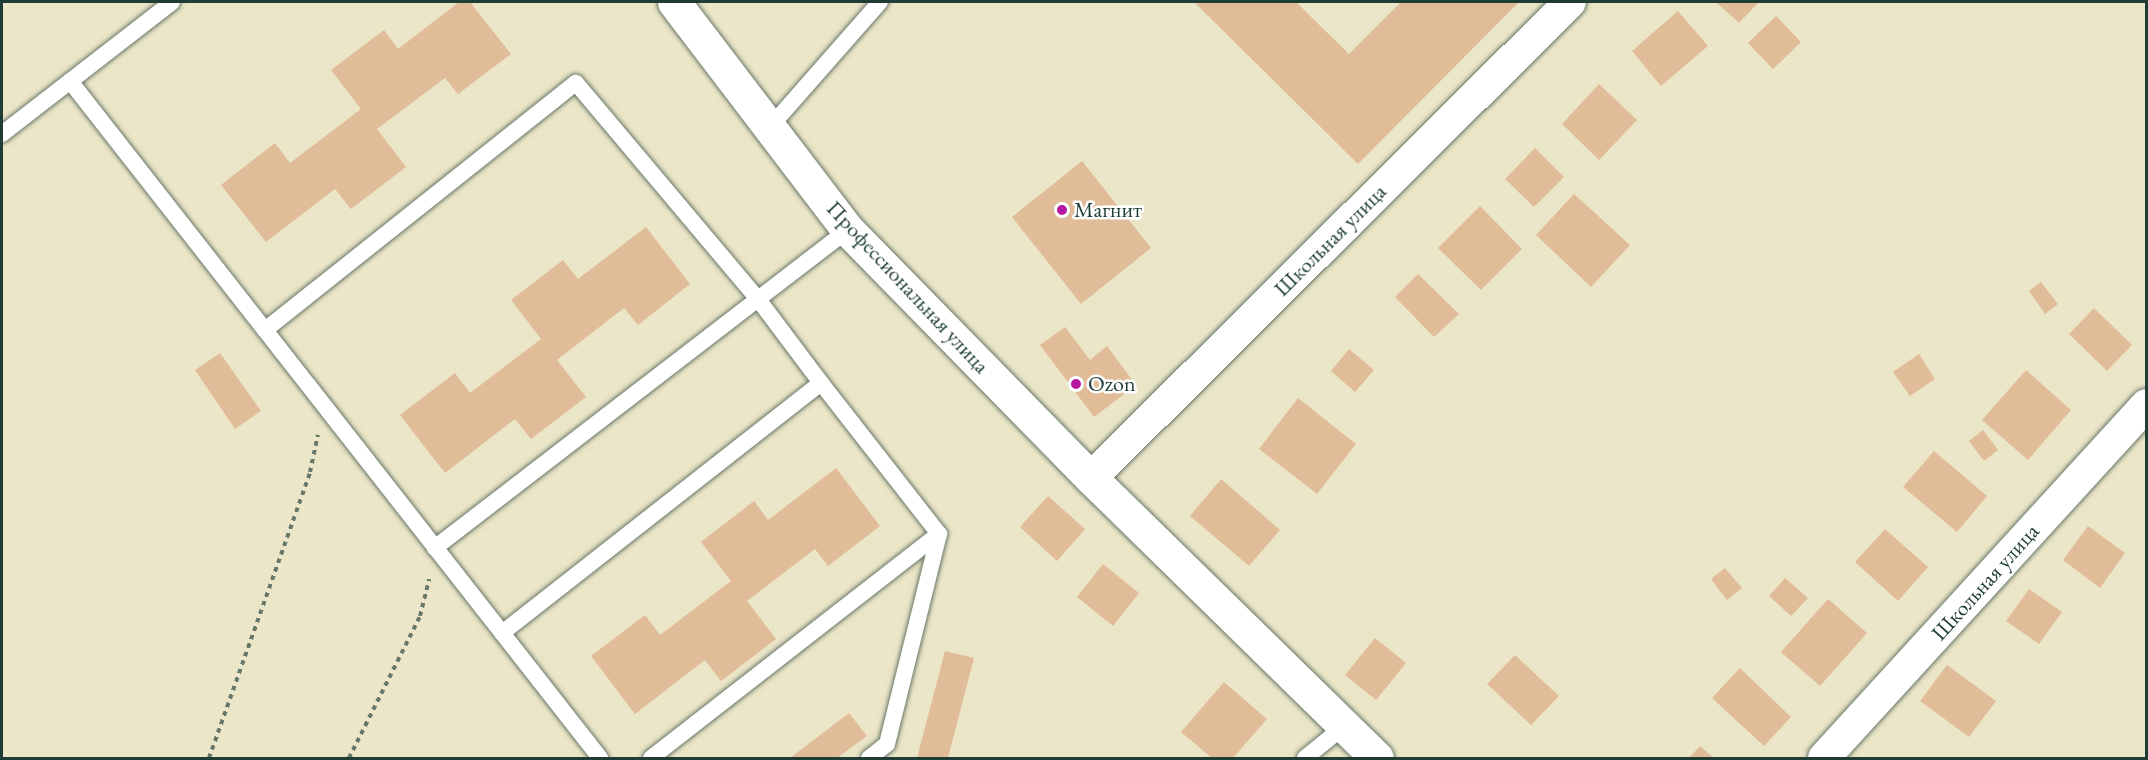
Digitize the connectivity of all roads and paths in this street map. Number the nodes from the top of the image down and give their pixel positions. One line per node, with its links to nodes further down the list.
1 (172, 2): 5 (lane)
2 (674, 2): 6 (street, Профессиональная улица)
3 (880, 2): 6 (lane)
4 (1570, 2): 14 (street, Школьная улица)
5 (70, 81): 7 (lane); 10 (lane)
6 (771, 126): 8 (street, Профессиональная улица)
7 (2, 134)
8 (848, 230): 9 (lane); 14 (street, Профессиональная улица)
9 (758, 299): 10 (lane); 11 (lane); 16 (lane)
10 (265, 330): 13 (lane)
11 (821, 383): 15 (lane); 17 (lane)
12 (2146, 405): 27 (street, Школьная улица)
13 (325, 407): 16 (lane); 20 (path)
14 (1091, 478): 18 (street, Профессиональная улица)
15 (939, 534): 19 (lane); 23 (lane)
16 (435, 548): 17 (lane); 21 (path)
17 (502, 633): 22 (lane)
18 (1344, 730): 25 (lane); 26 (street)
19 (886, 751): 24 (lane)
20 (209, 759)
21 (349, 759)
22 (600, 759)
23 (651, 759)
24 (869, 759)
25 (1305, 759)
26 (1377, 759)
27 (1824, 759)

